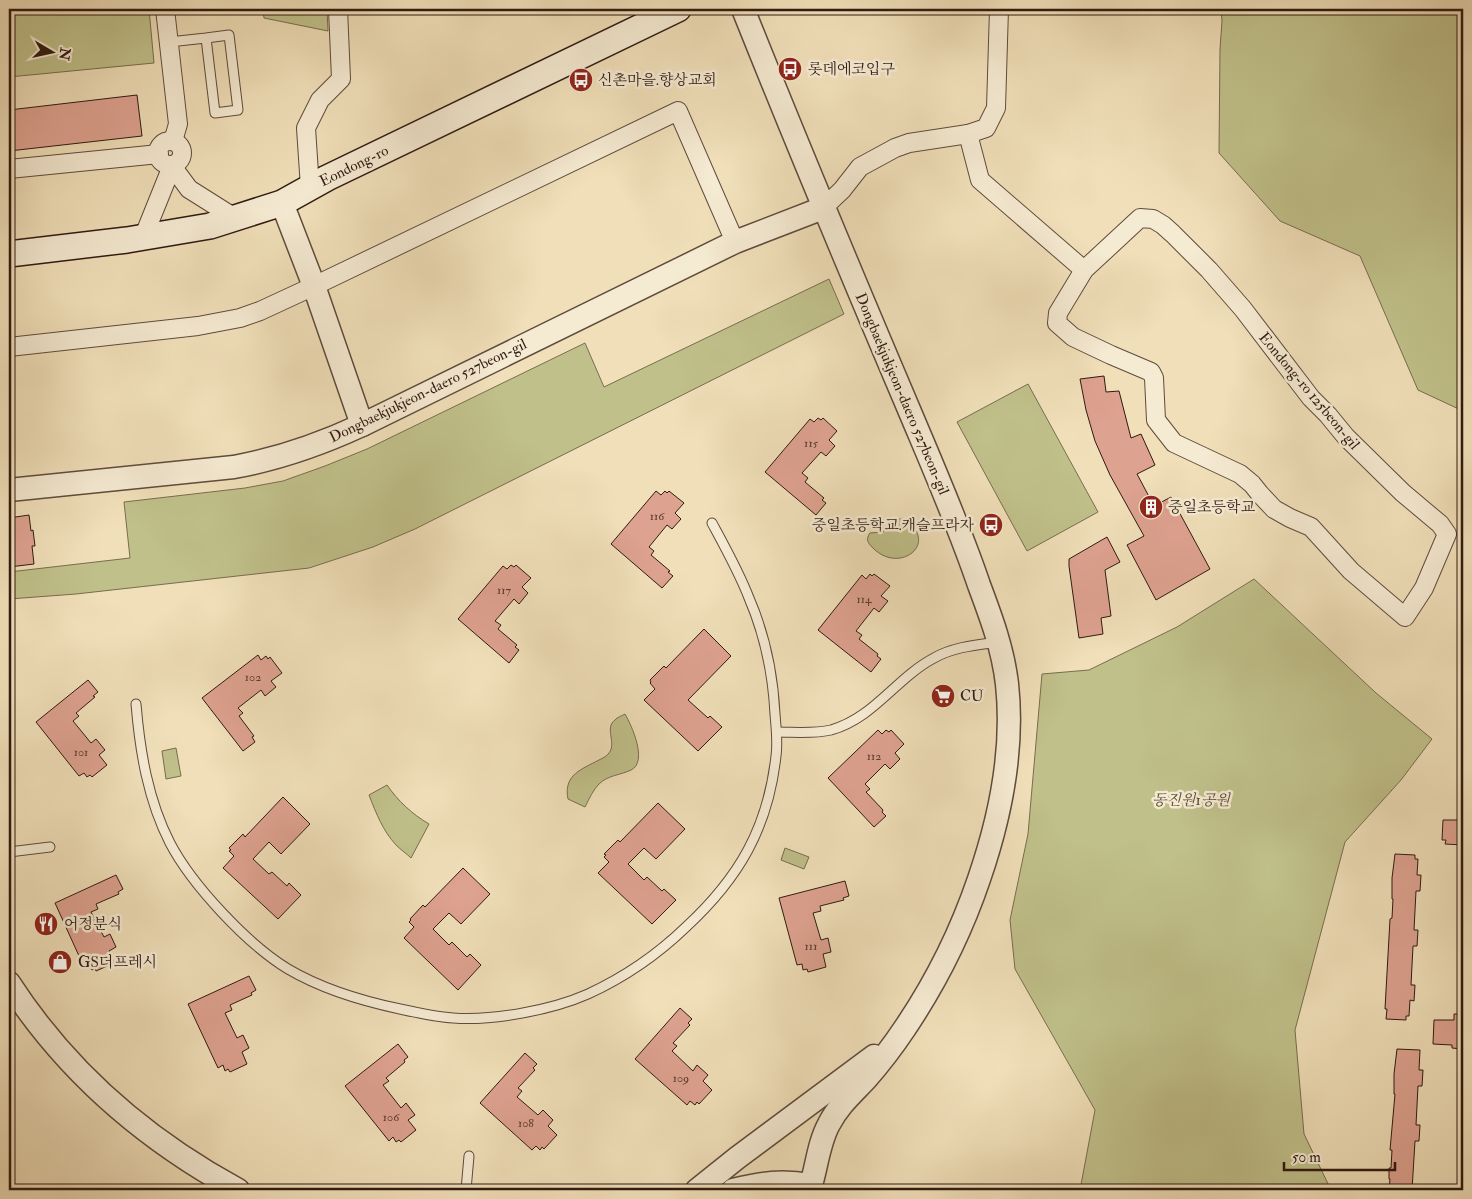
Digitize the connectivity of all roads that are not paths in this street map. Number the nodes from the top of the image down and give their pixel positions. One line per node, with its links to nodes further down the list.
1 (165, 9): 7 (street)
2 (338, 9): 13 (street)
3 (676, 9): 13 (main road, Eondong-ro)
4 (743, 9): 15 (street, Dongbaekjukjeon-daero 527beon-gil)
5 (999, 9): 8 (street)
6 (206, 38): 6 (lane); 7 (lane)
7 (169, 42): 9 (street)
8 (968, 134): 15 (street); 20 (street)
9 (172, 141): 10 (street); 11 (street)
10 (159, 154): 11 (street); 12 (street)
11 (172, 166): 16 (street); 17 (street)
12 (9, 169)
13 (310, 188): 14 (main road, Eondong-ro)
14 (282, 204): 16 (main road, Eondong-ro); 21 (street)
15 (823, 208): 18 (street, Dongbaekjukjeon-daero 527beon-gil); 26 (street, Dongbaekjukjeon-daero 527beon-gil)
16 (235, 218): 17 (main road, Eondong-ro)
17 (143, 238): 19 (main road, Eondong-ro)
18 (735, 242): 21 (street); 23 (street, Dongbaekjukjeon-daero 527beon-gil)
19 (9, 254)
20 (1084, 270): 20 (street, Eondong-ro 125beon-gil)
21 (314, 286): 22 (street); 23 (street)
22 (9, 347)
23 (362, 425): 24 (street, Dongbaekjukjeon-daero 527beon-gil)
24 (9, 490)
25 (712, 523): 28 (lane)
26 (999, 642): 28 (lane); 32 (street, Dongbaekjukjeon-daero 527beon-gil)
27 (136, 704): 28 (lane)
28 (777, 732)
29 (50, 847): 30 (lane)
30 (9, 852)
31 (9, 983): 35 (street)
32 (897, 1039): 34 (street, Dongbaekjukjeon-daero 527beon-gil); 37 (street)
33 (469, 1156): 36 (lane)
34 (812, 1188): 38 (street, Dongbaekjukjeon-daero 527beon-gil)
35 (238, 1190)
36 (466, 1190)
37 (697, 1190)
38 (733, 1190)

